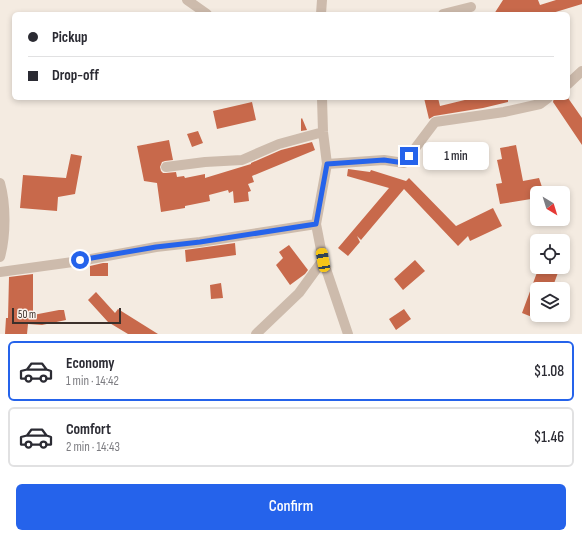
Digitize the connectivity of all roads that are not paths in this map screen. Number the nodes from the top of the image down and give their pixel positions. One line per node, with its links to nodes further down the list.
1 (187, 0): 4 (street)
2 (322, 0): 5 (street)
3 (471, 7): 6 (street)
4 (204, 12)
5 (321, 12)
6 (451, 12)
7 (582, 71): 8 (street)
8 (570, 82)
9 (322, 100): 11 (street)
10 (545, 100): 12 (street)
11 (323, 132): 12 (street); 13 (street)
12 (327, 164): 15 (street)
13 (166, 167)
14 (0, 183): 16 (street)
15 (316, 224): 17 (street); 18 (street)
16 (0, 257)
17 (323, 260): 19 (street); 20 (street)
18 (0, 272)
19 (256, 334)
20 (348, 334)

